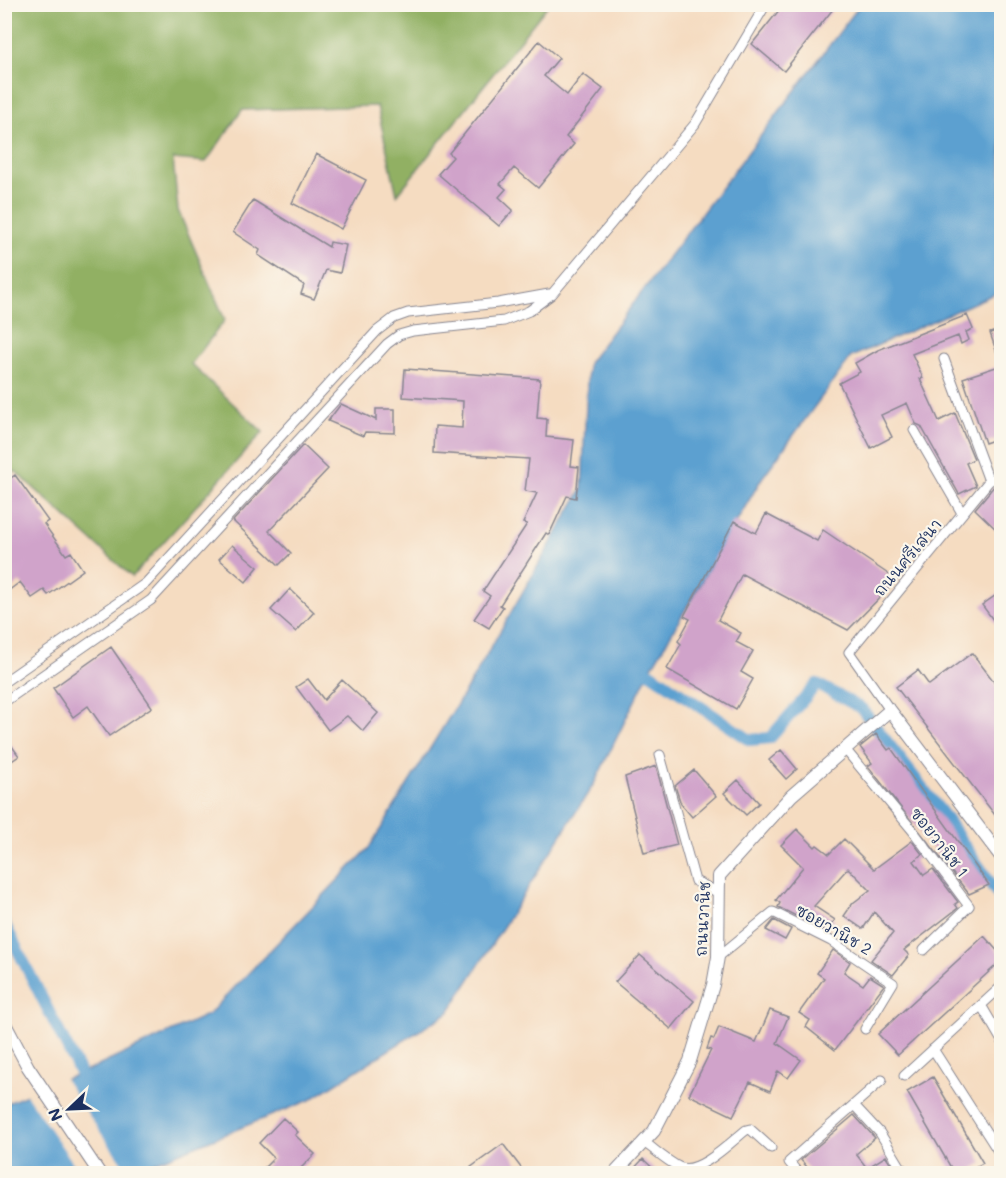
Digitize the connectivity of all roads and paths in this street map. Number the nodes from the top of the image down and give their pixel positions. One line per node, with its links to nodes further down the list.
1 (766, 4): 2 (street)
2 (552, 294): 8 (street); 9 (street)
3 (944, 359): 6 (street)
4 (914, 430): 7 (street)
5 (1002, 474): 6 (street)
6 (989, 481): 7 (street, ถนนศรีเสนา)
7 (962, 513): 10 (street, ถนนศรีเสนา)
8 (4, 682)
9 (4, 702)
10 (890, 711): 11 (street, ถนนวานิช); 13 (street)
11 (845, 749): 14 (street, ถนนวานิช); 15 (street, ซอยวานิช 1)
12 (660, 755): 14 (street)
13 (1002, 858)
14 (719, 892): 16 (street, ถนนวานิช)
15 (924, 950)
16 (718, 957): 20 (street, ซอยวานิช 2); 26 (street, ถนนวานิช)
17 (1002, 986): 18 (street)
18 (981, 1005): 21 (street); 22 (street)
19 (4, 1022): 29 (street)
20 (865, 1029)
21 (1002, 1041)
22 (933, 1049): 23 (street); 28 (street)
23 (904, 1076)
24 (882, 1080): 25 (street)
25 (854, 1105): 31 (street); 32 (street)
26 (644, 1142): 27 (street); 30 (street, ถนนวานิช)
27 (771, 1148)
28 (1002, 1156)
29 (100, 1173)
30 (614, 1173)
31 (799, 1173)
32 (905, 1173)

